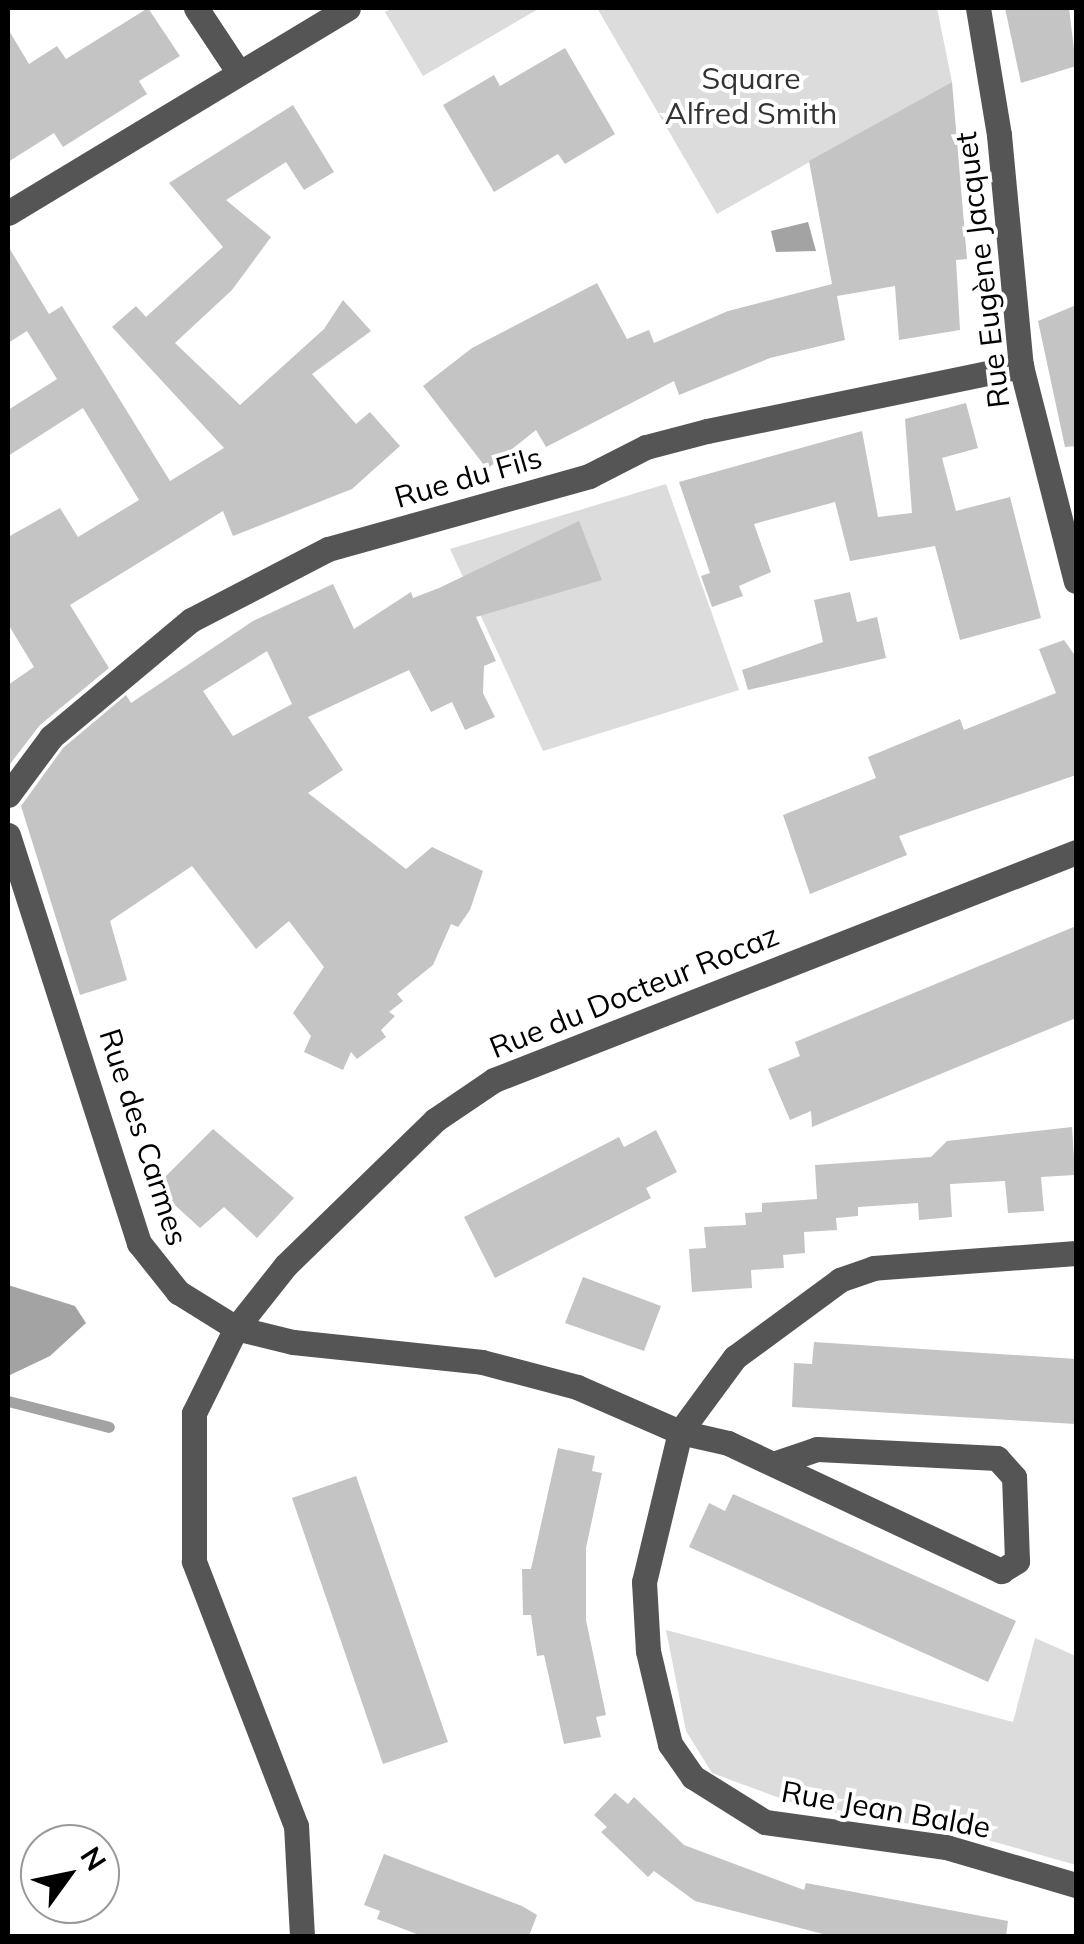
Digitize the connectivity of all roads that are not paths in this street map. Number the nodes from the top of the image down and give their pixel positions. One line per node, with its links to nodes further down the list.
1 (196, 8): 4 (street)
2 (348, 8): 4 (street)
3 (978, 8): 6 (street, Rue Eugène Jacquet)
4 (237, 70): 5 (street)
5 (8, 213)
6 (1021, 366): 7 (street, Rue Eugène Jacquet); 8 (street, Rue du Fils)
7 (1076, 580)
8 (8, 796)
9 (8, 835): 12 (street, Rue des Carmes)
10 (1076, 852): 12 (street, Rue du Docteur Rocaz)
11 (1076, 1253): 13 (street)
12 (236, 1328): 13 (street, Rue des Carmes); 16 (street)
13 (680, 1432): 14 (street, Rue des Carmes); 15 (street, Rue Jean Balde)
14 (774, 1464): 14 (street, Rue des Carmes)
15 (1076, 1885)
16 (302, 1936)

